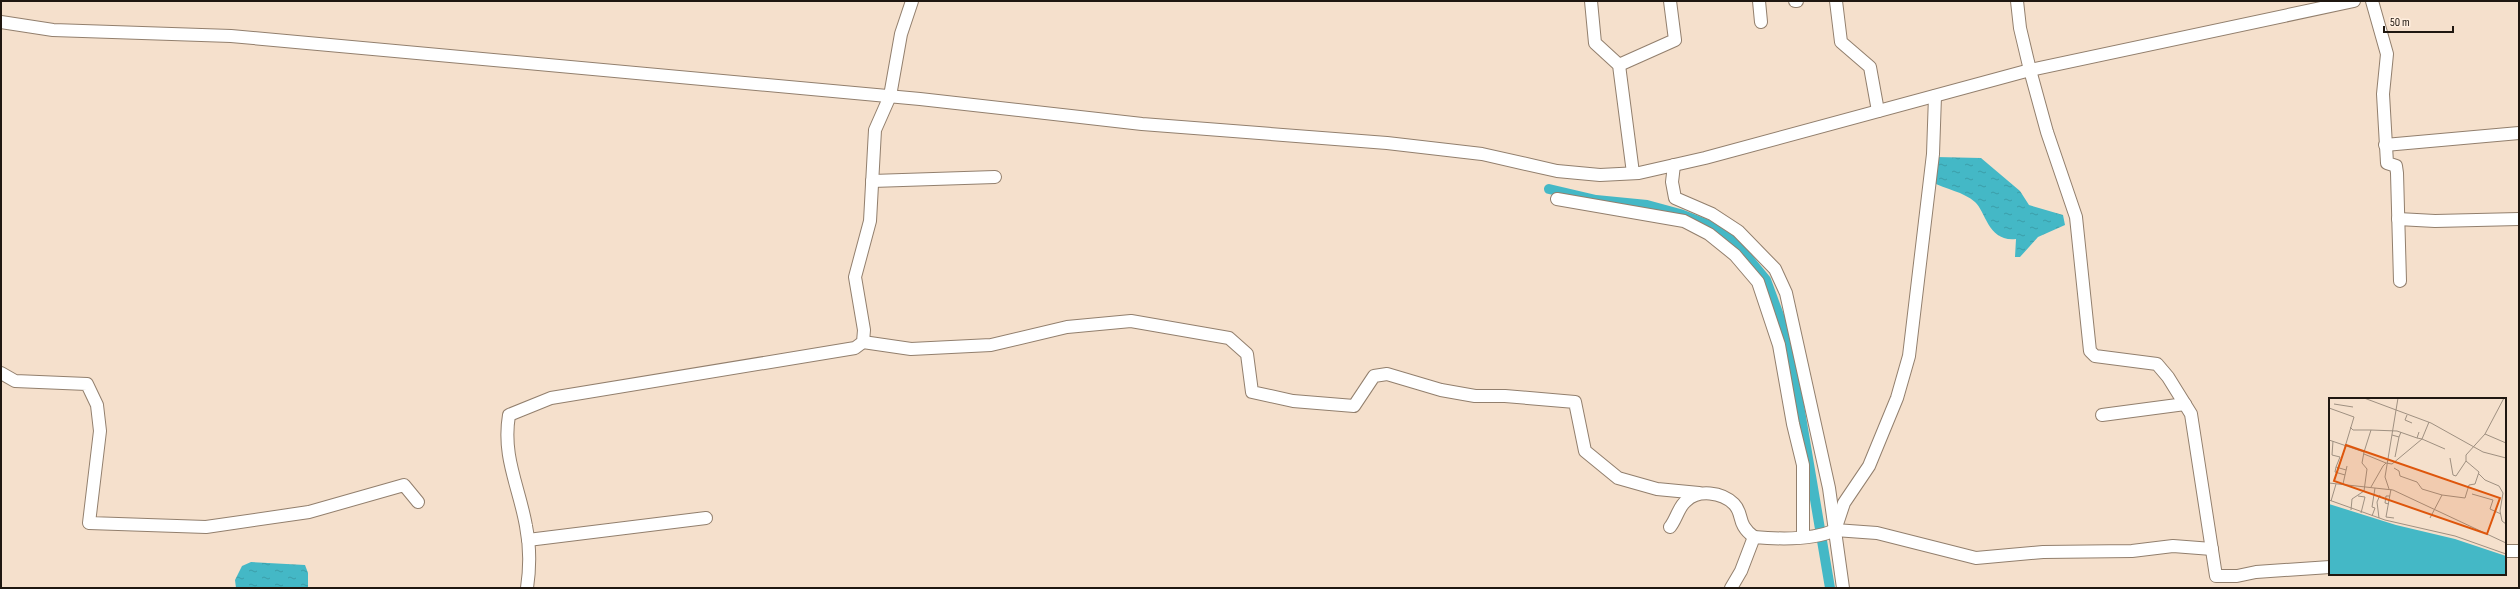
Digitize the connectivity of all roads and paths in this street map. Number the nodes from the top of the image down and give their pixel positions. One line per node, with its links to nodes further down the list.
1 (912, 1): 13 (street)
2 (1591, 1): 11 (street)
3 (1670, 1): 11 (street)
4 (1759, 1): 10 (street)
5 (1836, 1): 15 (street)
6 (2018, 1): 12 (street)
7 (2354, 1): 12 (street)
8 (2372, 1): 17 (street)
9 (1, 22): 13 (street)
10 (1761, 22)
11 (1619, 65): 19 (street)
12 (2030, 70): 14 (street); 29 (street)
13 (890, 96): 19 (street); 21 (street)
14 (1935, 96): 15 (street); 35 (street)
15 (1878, 111): 18 (street)
16 (2519, 133): 17 (street)
17 (2385, 145): 24 (street)
18 (1674, 165): 19 (street); 27 (street)
19 (1633, 173)
20 (996, 177): 21 (street)
21 (872, 181): 26 (street)
22 (1557, 199): 27 (street)
23 (2519, 218): 24 (street)
24 (2398, 219): 25 (street)
25 (2400, 281)
26 (863, 342): 31 (street); 38 (street)
27 (1788, 354): 35 (street); 36 (street)
28 (1, 374): 32 (street)
29 (2185, 404): 30 (street); 39 (street)
30 (2102, 415)
31 (1699, 494): 34 (street); 37 (street)
32 (418, 502)
33 (706, 518): 38 (street)
34 (1670, 527)
35 (1832, 531): 36 (street); 39 (street); 46 (street)
36 (1807, 536): 37 (street)
37 (1754, 537): 45 (street)
38 (528, 540): 44 (street)
39 (2212, 549): 43 (street)
40 (2506, 551): 41 (street)
41 (2519, 551)
42 (2329, 567): 43 (street)
43 (2216, 582)
44 (527, 588)
45 (1731, 588)
46 (1843, 588)

